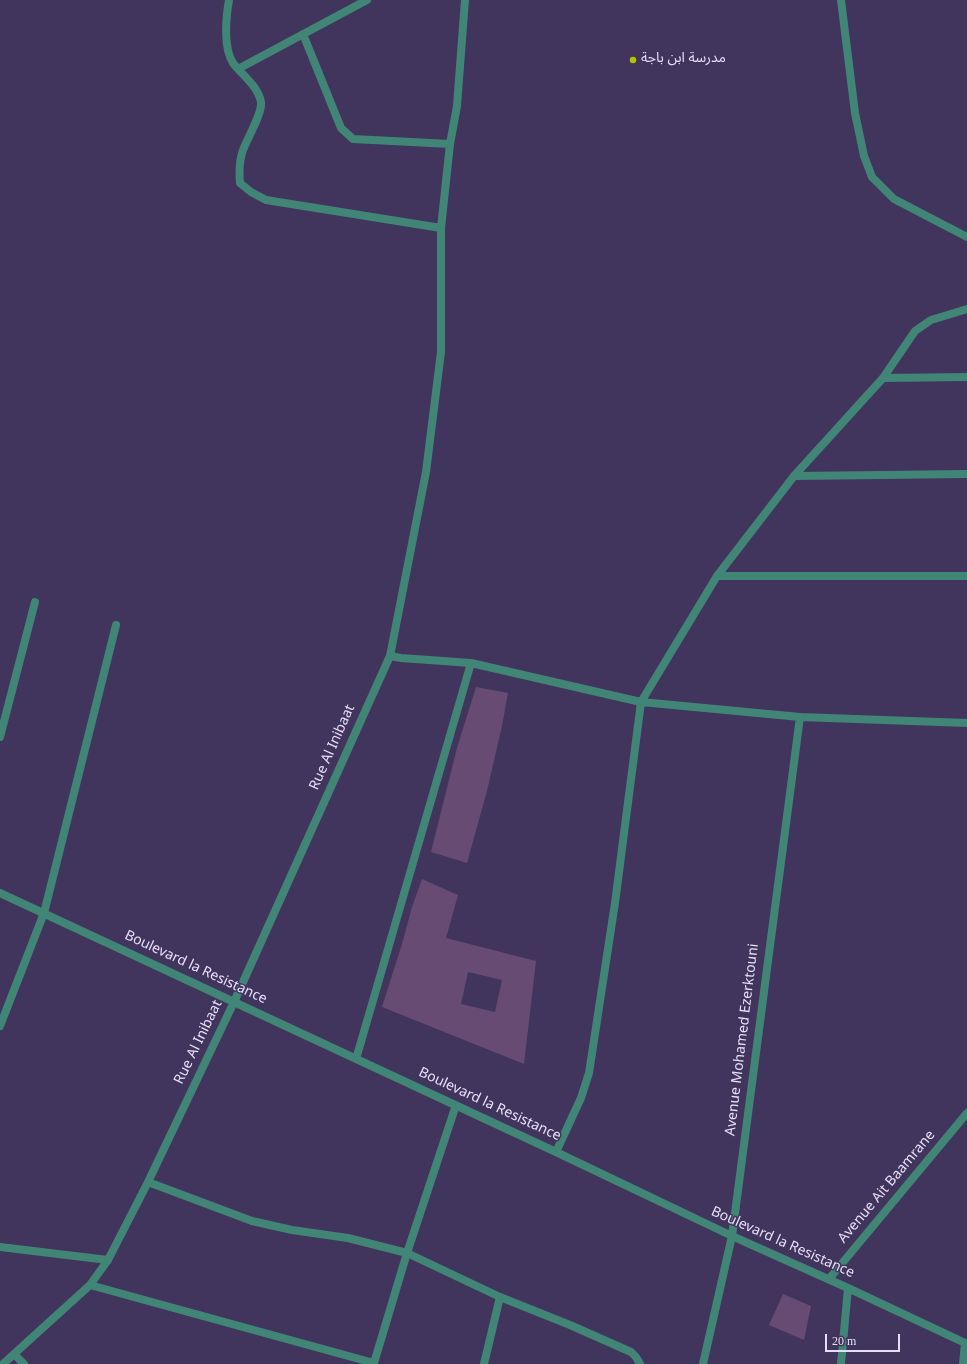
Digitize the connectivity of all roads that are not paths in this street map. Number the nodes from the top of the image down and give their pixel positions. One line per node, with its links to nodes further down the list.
1 (229, 0): 6 (street)
2 (367, 0): 5 (street)
3 (465, 0): 7 (street, Rue Al Inibaat)
4 (841, 0): 9 (street)
5 (303, 34): 6 (street); 7 (street)
6 (238, 69): 8 (street)
7 (450, 144): 8 (street, Rue Al Inibaat)
8 (440, 228): 19 (street, Rue Al Inibaat)
9 (967, 237)
10 (967, 309): 12 (street)
11 (967, 377): 12 (street)
12 (883, 378): 14 (street)
13 (967, 474): 14 (street)
14 (794, 476): 15 (street)
15 (717, 576): 16 (street); 21 (street)
16 (967, 576)
17 (35, 602): 24 (street)
18 (116, 625): 26 (street)
19 (390, 656): 20 (street); 27 (street, Rue Al Inibaat)
20 (471, 663): 21 (street); 29 (street)
21 (641, 702): 22 (street); 32 (street)
22 (800, 717): 23 (street); 34 (street, Avenue Mohamed Ezerktouni)
23 (967, 723)
24 (0, 737)
25 (0, 893): 26 (street, Boulevard la Resistance)
26 (44, 913): 27 (street, Boulevard la Resistance); 28 (street)
27 (234, 1002): 29 (street, Boulevard la Resistance); 33 (street, Rue Al Inibaat)
28 (0, 1026)
29 (356, 1058): 30 (street, Boulevard la Resistance)
30 (456, 1105): 32 (street, Boulevard la Resistance); 36 (street)
31 (967, 1113): 38 (street, Avenue Ait Baamrane)
32 (556, 1152): 34 (street, Boulevard la Resistance)
33 (148, 1182): 36 (street); 37 (street, Rue Al Inibaat)
34 (732, 1236): 38 (street, Boulevard la Resistance); 49 (street, Avenue Mohamed Ezerktouni)
35 (0, 1247): 37 (street)
36 (407, 1253): 41 (street); 46 (street)
37 (108, 1260): 39 (street, Rue Al Inibaat)
38 (830, 1279): 40 (street, Boulevard la Resistance)
39 (90, 1285): 43 (street, Rue Al Inibaat); 46 (street)
40 (848, 1288): 42 (street, Boulevard la Resistance); 50 (street)
41 (500, 1297): 47 (street); 48 (street)
42 (966, 1343): 51 (street)
43 (14, 1354): 44 (street, Rue Al Inibaat); 45 (street)
44 (3, 1364)
45 (24, 1364)
46 (374, 1364)
47 (484, 1364)
48 (640, 1364)
49 (703, 1364)
50 (841, 1364)
51 (963, 1364)

